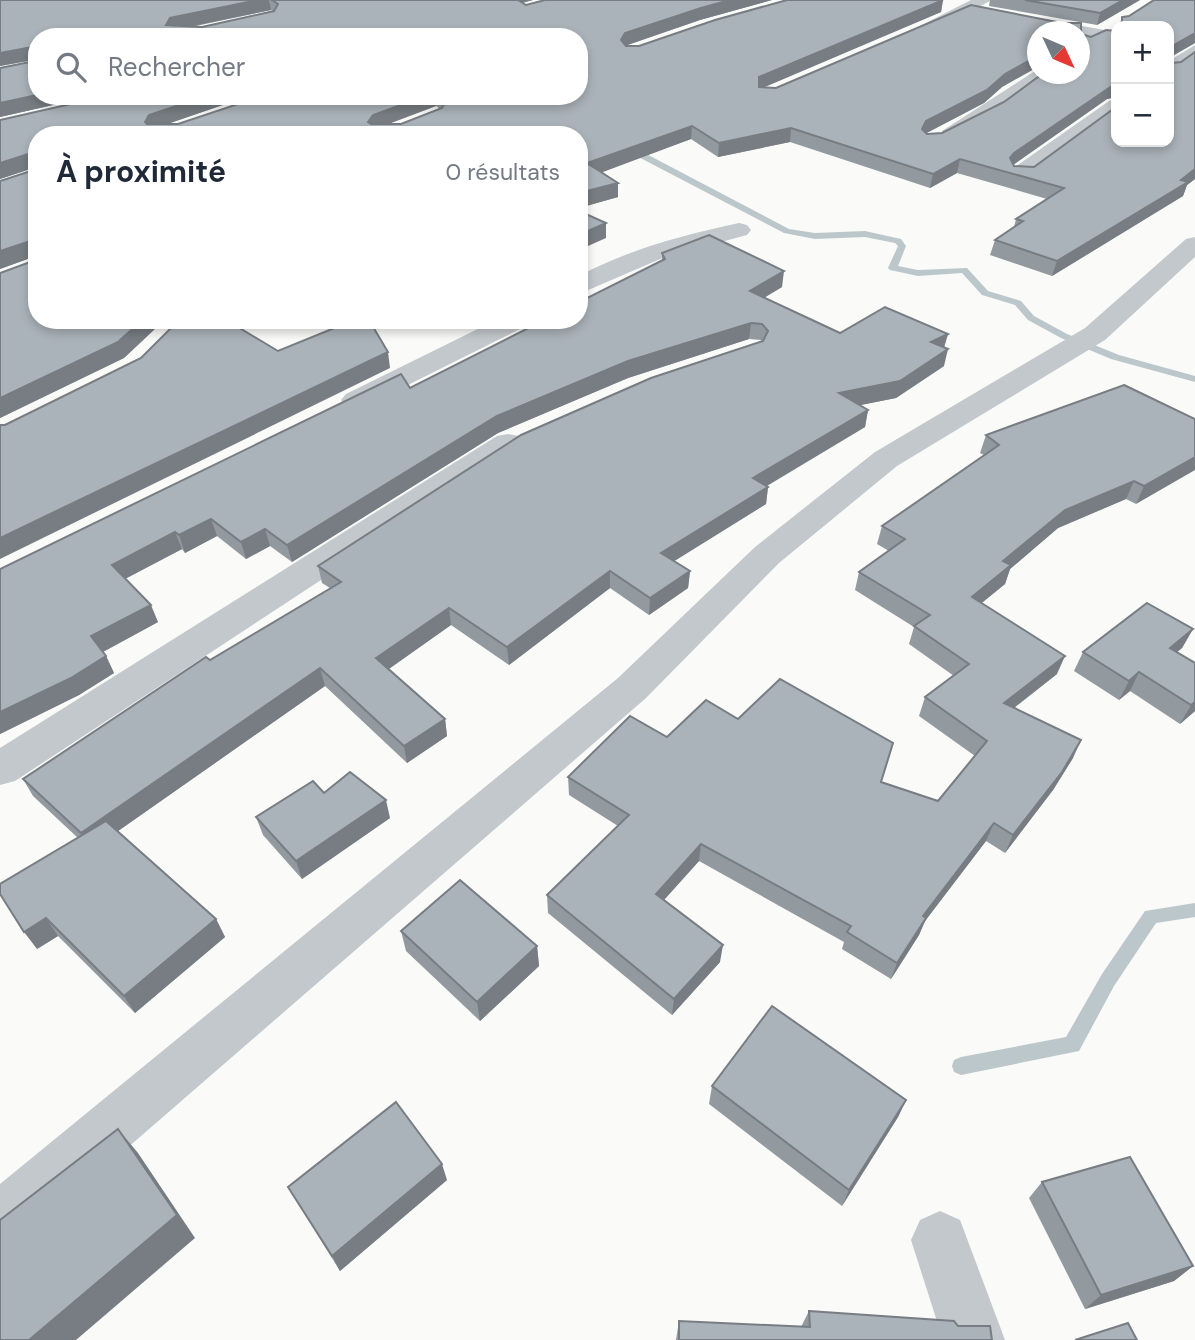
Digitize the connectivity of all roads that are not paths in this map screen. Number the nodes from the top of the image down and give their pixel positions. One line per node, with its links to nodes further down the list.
1 (940, 5): 3 (street)
2 (988, 7): 3 (street)
3 (964, 9): 7 (street)
4 (1018, 19): 5 (street)
5 (1111, 31)
6 (1111, 32): 8 (street)
7 (905, 36)
8 (1090, 43)
9 (1174, 49): 10 (street)
10 (1194, 52): 11 (street)
11 (1174, 66)
12 (1027, 83): 14 (street)
13 (1111, 109): 15 (street)
14 (931, 141)
15 (1020, 174)
16 (738, 230): 18 (street)
17 (1195, 244): 23 (street)
18 (588, 281)
19 (499, 329): 20 (street)
20 (333, 412)
21 (536, 430): 22 (street)
22 (0, 769)
23 (0, 1221)
24 (940, 1240): 25 (street)
25 (974, 1340)

